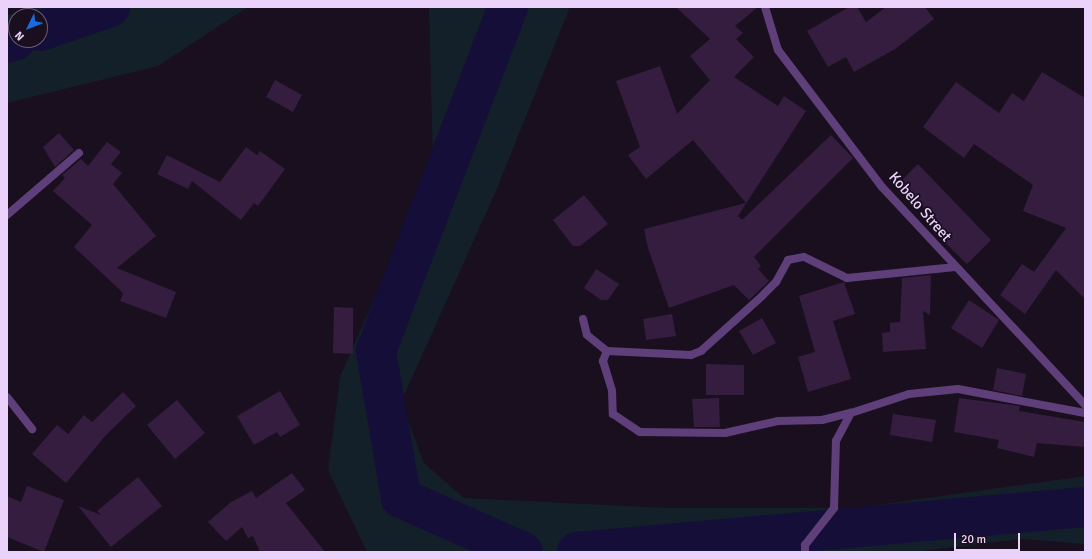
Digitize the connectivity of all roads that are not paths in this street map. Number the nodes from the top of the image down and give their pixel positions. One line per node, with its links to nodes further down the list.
1 (765, 7): 4 (street, Kobelo Street)
2 (79, 153): 3 (street)
3 (7, 215)
4 (955, 267): 6 (street); 8 (street, Kobelo Street)
5 (583, 319): 6 (street)
6 (607, 351): 9 (street)
7 (7, 397): 11 (street)
8 (1085, 405)
9 (851, 413): 10 (street); 12 (street)
10 (1085, 413)
11 (32, 429)
12 (805, 552)

